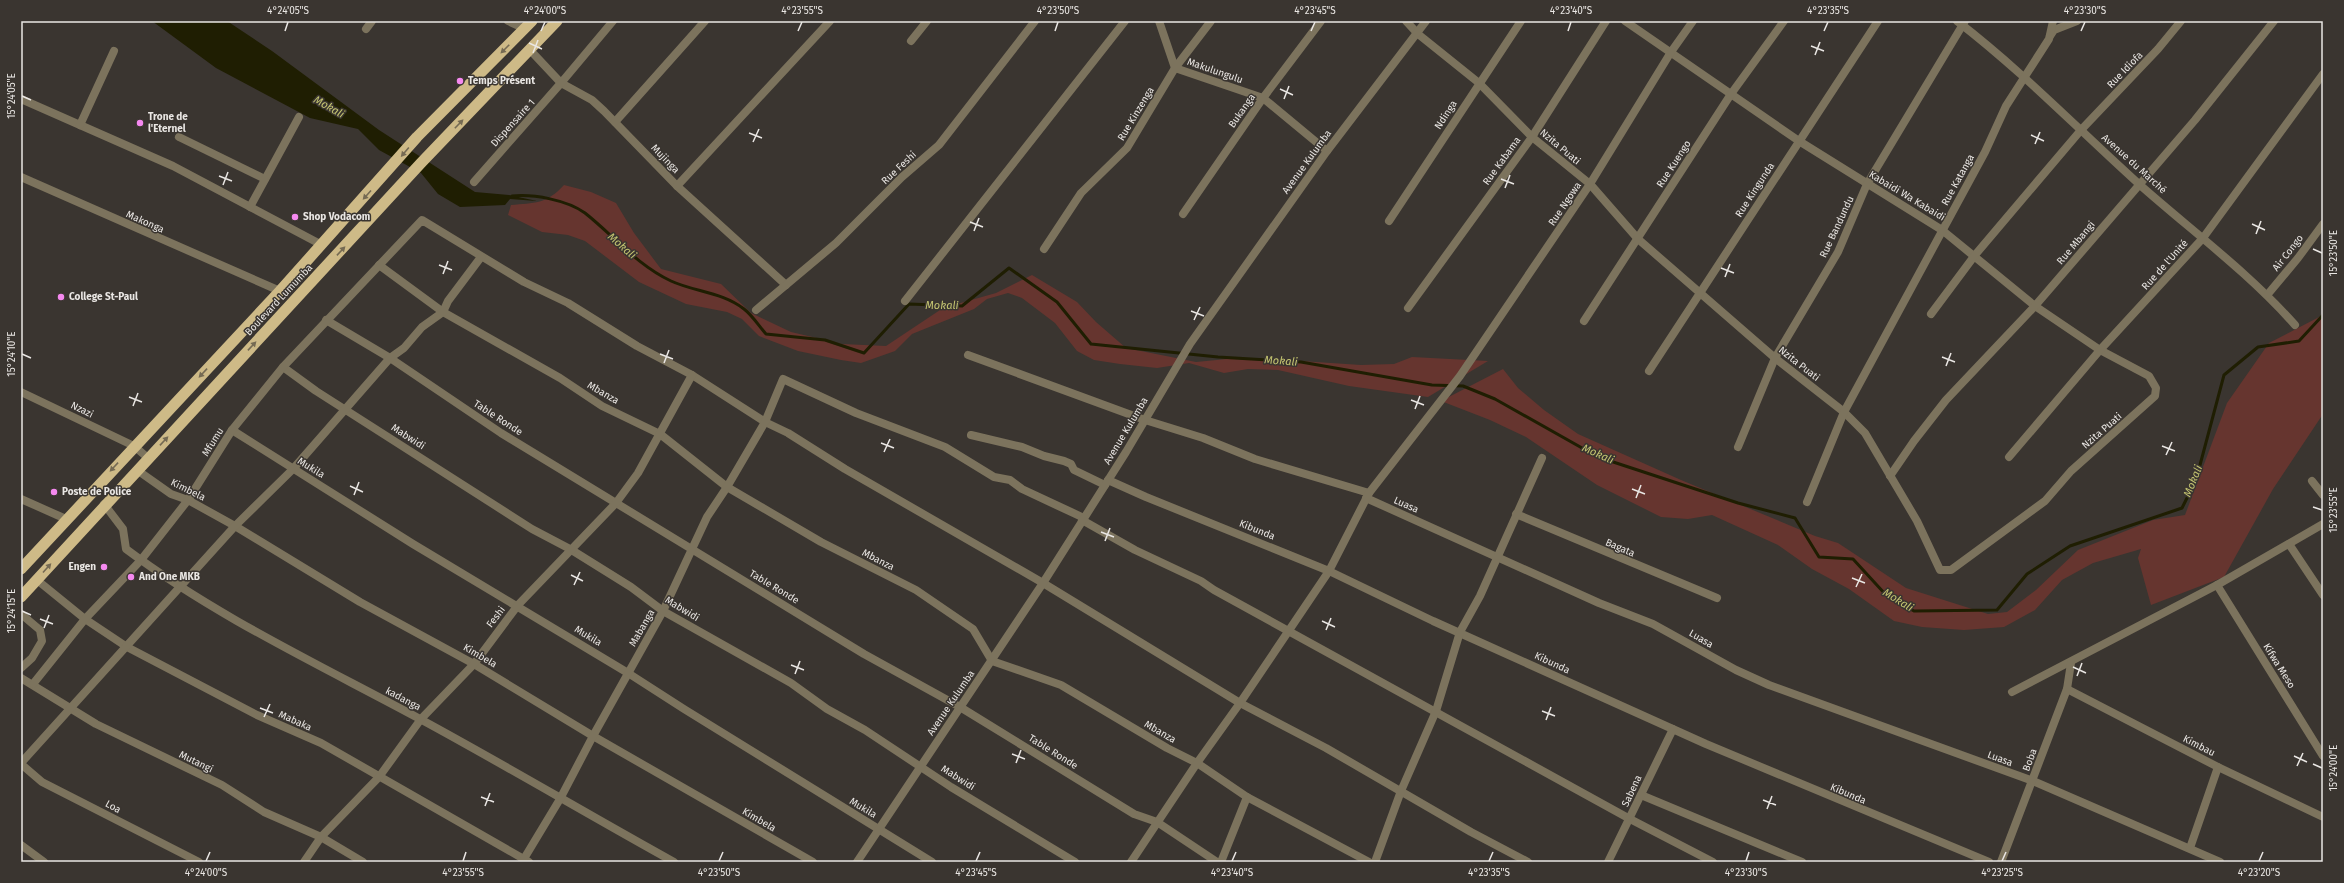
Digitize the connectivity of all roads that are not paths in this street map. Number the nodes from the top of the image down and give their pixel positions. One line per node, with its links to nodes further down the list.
1 (372, 21): 27 (street)
2 (508, 21): 26 (street)
3 (557, 21): 31 (highway, Boulevard Lumumba)
4 (613, 21): 37 (street, Dispensaire 1)
5 (705, 21): 43 (street)
6 (830, 21): 56 (street)
7 (927, 21): 30 (street)
8 (1035, 21): 69 (street, Rue Feshi)
9 (1125, 21): 73 (street)
10 (1159, 21): 34 (street, Makulungulu)
11 (1211, 21): 34 (street, Rue Kinzenga)
12 (1321, 21): 40 (street, Bukanga)
13 (1406, 21): 28 (street, Nzita Puati)
14 (1426, 21): 28 (street, Avenue Kulumba)
15 (1521, 21): 38 (street, Ndinga)
16 (1606, 21): 47 (street, Rue Kabama)
17 (1625, 21): 33 (street, Kabaidi Wa Kabaidi)
18 (1693, 21): 33 (street, Rue Ngowa)
19 (1784, 21): 39 (street, Rue Kuengo)
20 (1878, 21): 48 (street, Rue Kingunda)
21 (2053, 21): 29 (street, Rue Katanga)
22 (2077, 21): 29 (street)
23 (2181, 21): 45 (street, Rue Idiofa)
24 (2274, 21): 55 (street, Rue Mbangi)
25 (1962, 22): 36 (street, Avenue du Marché); 54 (street, Rue Bandundu)
26 (528, 25): 64 (highway, Boulevard Lumumba, one-way to 64)
27 (366, 29)
28 (1418, 34): 38 (street, Nzita Puati); 49 (street, Avenue Kulumba)
29 (2049, 39): 36 (street, Rue Katanga)
30 (910, 41)
31 (530, 50): 37 (street, Mujinga); 101 (highway, Boulevard Lumumba, one-way to 31)
32 (114, 51): 44 (street)
33 (1671, 52): 39 (street, Kabaidi Wa Kabaidi); 53 (street, Rue Ngowa)
34 (1175, 68): 40 (street, Makulungulu); 65 (street, Rue Kinzenga)
35 (2323, 74): 62 (street, Rue de l'Unité)
36 (2024, 76): 45 (street, Avenue du Marché); 61 (street, Rue Katanga)
37 (561, 83): 43 (street, Mujinga); 52 (street, Dispensaire 1)
38 (1479, 83): 47 (street, Nzita Puati); 59 (street, Ndinga)
39 (1731, 94): 48 (street, Kabaidi Wa Kabaidi); 63 (street, Rue Kuengo)
40 (1263, 98): 49 (street, Makulungulu); 58 (street, Bukanga)
41 (21, 99): 44 (street)
42 (299, 117): 51 (street)
43 (615, 122): 56 (street, Mujinga)
44 (80, 125): 57 (street)
45 (2081, 130): 55 (street, Avenue du Marché); 66 (street, Rue Idiofa)
46 (179, 137): 51 (street)
47 (1532, 137): 53 (street, Nzita Puati); 75 (street, Rue Kabama)
48 (1800, 141): 54 (street, Kabaidi Wa Kabaidi); 71 (street, Rue Kingunda)
49 (1327, 151): 93 (street, Avenue Kulumba)
50 (21, 177): 70 (street, Makonga)
51 (265, 179): 57 (street)
52 (474, 182)
53 (1590, 184): 63 (street, Nzita Puati); 110 (street, Rue Ngowa)
54 (1867, 184): 61 (street, Kabaidi Wa Kabaidi); 85 (street, Rue Bandundu)
55 (2139, 184): 62 (street, Avenue du Marché); 74 (street, Rue Mbangi)
56 (677, 186): 69 (street, Mujinga)
57 (250, 207): 64 (street)
58 (1184, 214)
59 (1389, 221)
60 (2323, 224): 72 (street, Air Congo)
61 (1942, 230): 66 (street, Kabaidi Wa Kabaidi); 92 (street, Rue Katanga)
62 (2203, 238): 72 (street, Avenue du Marché); 82 (street, Rue de l'Unité)
63 (1638, 239): 71 (street, Nzita Puati); 80 (street, Rue Kuengo)
64 (322, 245): 70 (highway, Boulevard Lumumba)
65 (1044, 249)
66 (1975, 255): 74 (street, Kabaidi Wa Kabaidi); 78 (street, Rue Idiofa)
67 (481, 257): 68 (street, Mfumu); 77 (street); 88 (street)
68 (379, 265): 77 (street, Mbanza); 79 (street, Mfumu)
69 (786, 285): 76 (street, Rue Feshi)
70 (280, 292): 98 (highway, Boulevard Lumumba, one-way to 98)
71 (1701, 293): 85 (street, Nzita Puati); 87 (street, Rue Kingunda)
72 (2268, 294): 81 (street, Avenue du Marché)
73 (905, 301)
74 (2035, 306): 82 (street, Kabaidi Wa Kabaidi); 105 (street, Rue Mbangi)
75 (1408, 308)
76 (756, 310)
77 (443, 312): 84 (street); 96 (street, Mbanza)
78 (1931, 314)
79 (326, 320): 84 (street, Table Ronde); 86 (street, Mfumu)
80 (1584, 321)
81 (2294, 325)
82 (2100, 350): 90 (street, Kabaidi Wa Kabaidi); 100 (street, Rue de l'Unité)
83 (968, 355): 93 (street, Luasa)
84 (390, 358): 91 (street); 114 (street, Table Ronde)
85 (1774, 358): 92 (street, Nzita Puati); 99 (street, Rue Bandundu)
86 (283, 367): 91 (street, Mabwidi); 95 (street, Mfumu)
87 (1649, 371)
88 (692, 376): 94 (street); 96 (street, Feshi)
89 (21, 392): 98 (street, Nzazi)
90 (2150, 402): 105 (street, Nzita Puati)
91 (346, 409): 103 (street); 122 (street, Mabwidi)
92 (1844, 412): 105 (street, Nzita Puati); 113 (street, Rue Katanga)
93 (1145, 420): 107 (street, Avenue Kulumba); 110 (street, Luasa)
94 (765, 422): 108 (street, Mabanga); 118 (street, Mabanga); 129 (street)
95 (232, 430): 103 (street, Mukila); 112 (street, Mfumu)
96 (660, 434): 108 (street, Mbanza); 114 (street, Feshi)
97 (972, 435): 107 (street, Kibunda)
98 (134, 446): 101 (street, Nzazi); 117 (highway, Boulevard Lumumba, one-way to 117)
99 (1738, 447)
100 (2009, 457)
101 (148, 458): 104 (highway, Boulevard Lumumba)
102 (1542, 458): 116 (street)
103 (293, 469): 120 (street); 135 (street, Mukila)
104 (137, 470): 112 (street, Kimbela); 115 (highway, Boulevard Lumumba)
105 (1890, 476)
106 (2312, 481): 109 (street)
107 (1106, 482): 118 (street, Avenue Kulumba); 127 (street, Kibunda)
108 (727, 487): 123 (street, Mabanga); 142 (street, Mbanza)
109 (2323, 494)
110 (1368, 495): 124 (street, Luasa); 127 (street, Rue Ngowa)
111 (21, 499): 117 (street)
112 (188, 500): 120 (street, Kimbela); 125 (street, Mfumu)
113 (1807, 502)
114 (616, 503): 122 (street, Feshi); 123 (street, Table Ronde)
115 (104, 504): 125 (street, kadanga); 128 (highway, Boulevard Lumumba, one-way to 115)
116 (1516, 514): 124 (street); 134 (street, Bagata)
117 (66, 519): 126 (highway, Boulevard Lumumba)
118 (1083, 519): 129 (street, Avenue Kulumba); 139 (street)
119 (2323, 524): 121 (street)
120 (235, 526): 131 (street); 144 (street, Kimbela)
121 (2289, 544): 130 (street); 132 (street)
122 (570, 549): 135 (street, Feshi); 136 (street, Mabwidi)
123 (692, 549): 136 (street, Mabanga); 152 (street, Table Ronde)
124 (1497, 557): 140 (street); 164 (street, Luasa)
125 (141, 560): 131 (street, kadanga); 138 (street, Mfumu)
126 (21, 569)
127 (1329, 571): 139 (street, Rue Ngowa); 140 (street, Kibunda)
128 (37, 580): 133 (highway, Boulevard Lumumba); 138 (street, Mabaka)
129 (1043, 583): 142 (street, Avenue Kulumba); 151 (street)
130 (2217, 586): 143 (street); 158 (street, Kifwa Meso)
131 (181, 588): 141 (street); 155 (street, kadanga)
132 (2323, 595)
133 (21, 597)
134 (1717, 598)
135 (518, 605): 144 (street, Feshi); 146 (street, Mukila)
136 (663, 611): 146 (street, Mabanga); 161 (street, Mabwidi)
137 (21, 614): 145 (street)
138 (85, 619): 141 (street, Mabaka); 148 (street, Mfumu)
139 (1288, 631): 151 (street, Rue Ngowa); 154 (street)
140 (1460, 632): 154 (street); 156 (street, Kibunda)
141 (127, 647): 153 (street); 163 (street, Mabaka)
142 (992, 661): 152 (street, Avenue Kulumba); 160 (street, Mbanza)
143 (2071, 663): 149 (street, Boba); 150 (street)
144 (474, 664): 155 (street, Feshi); 157 (street, Kimbela)
145 (21, 668)
146 (628, 673): 157 (street, Mabanga); 172 (street, Mukila)
147 (21, 678): 148 (street, Mutangi)
148 (33, 684): 153 (street, Mutangi)
149 (2067, 689): 162 (street, Kimbau); 164 (street, Boba)
150 (2012, 692)
151 (1240, 703): 160 (street, Rue Ngowa); 165 (street)
152 (960, 707): 161 (street, Avenue Kulumba); 171 (street, Table Ronde)
153 (71, 708): 159 (street); 173 (street, Mutangi)
154 (1436, 711): 165 (street); 170 (street)
155 (421, 719): 163 (street, Feshi); 168 (street, kadanga)
156 (1673, 729): 166 (street, Sabena); 195 (street, Kibunda)
157 (593, 736): 168 (street, Mabanga); 182 (street, Kimbela)
158 (2323, 756)
159 (21, 763): 178 (street, Loa)
160 (1197, 763): 167 (street, Mbanza); 171 (street, Rue Ngowa)
161 (920, 766): 172 (street, Avenue Kulumba); 185 (street, Mabwidi)
162 (2218, 767): 169 (street, Kimbau); 175 (street)
163 (379, 777): 173 (street, Feshi); 176 (street, Mabaka)
164 (2033, 780): 175 (street, Luasa); 196 (street, Boba)
165 (1401, 791): 190 (street); 191 (street)
166 (1641, 795): 170 (street, Sabena); 194 (street)
167 (1247, 797): 188 (street); 189 (street, Mbanza)
168 (560, 799): 176 (street, Mabanga); 181 (street, kadanga)
169 (2323, 817)
170 (1630, 819): 192 (street, Sabena); 193 (street)
171 (1157, 822): 186 (street, Rue Ngowa); 187 (street, Table Ronde)
172 (879, 829): 183 (street, Avenue Kulumba); 184 (street, Mukila)
173 (321, 838): 179 (street, Feshi); 180 (street, Mutangi)
174 (21, 845): 177 (street)
175 (2190, 848): 197 (street, Luasa)
176 (525, 861)
177 (44, 862)
178 (199, 862)
179 (304, 862)
180 (364, 862)
181 (674, 862)
182 (813, 862)
183 (857, 862)
184 (932, 862)
185 (1075, 862)
186 (1131, 862)
187 (1217, 862)
188 (1221, 862)
189 (1369, 862)
190 (1375, 862)
191 (1528, 862)
192 (1608, 862)
193 (1713, 862)
194 (1802, 862)
195 (1989, 862)
196 (2001, 862)
197 (2220, 862)

